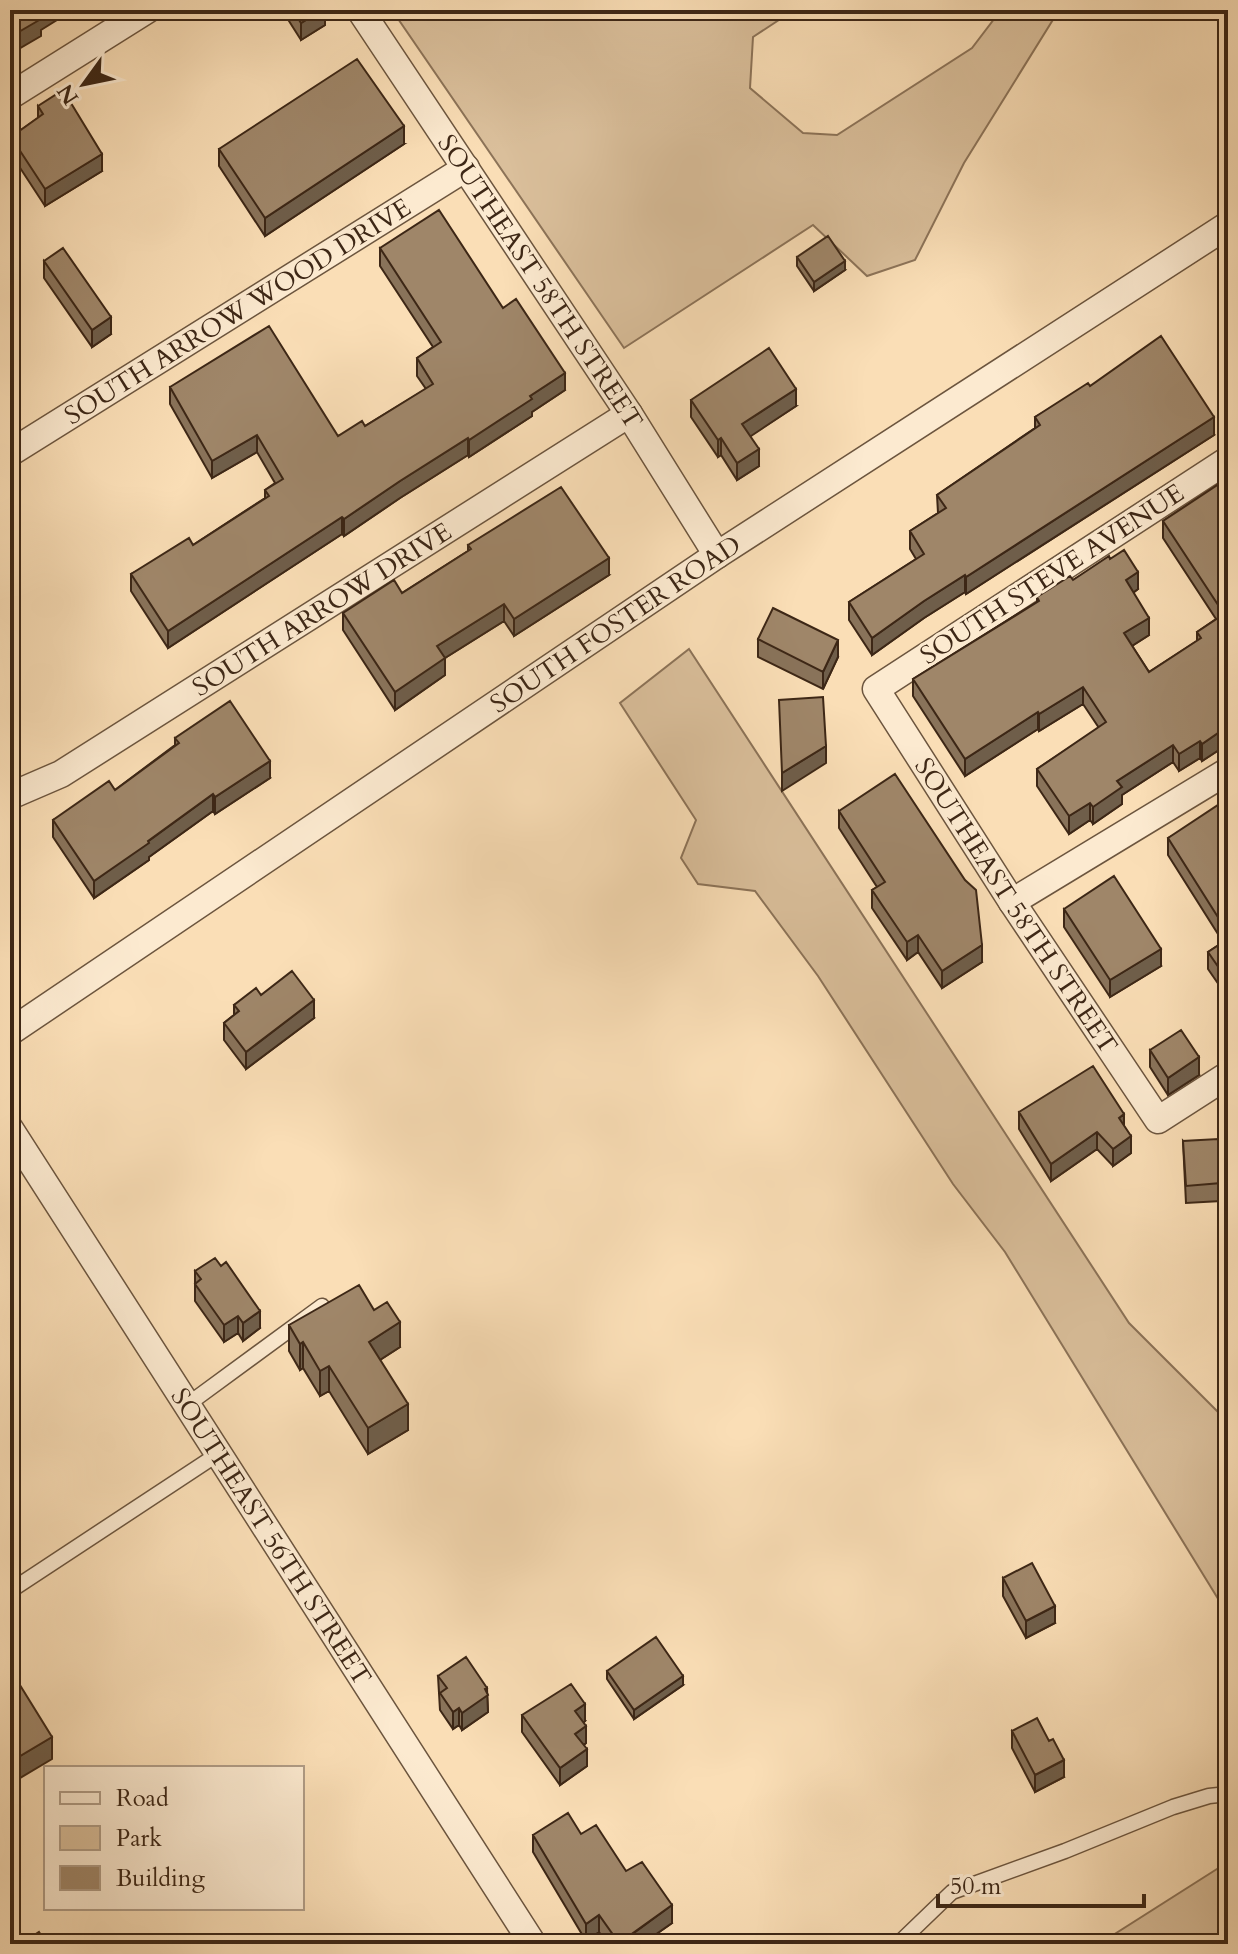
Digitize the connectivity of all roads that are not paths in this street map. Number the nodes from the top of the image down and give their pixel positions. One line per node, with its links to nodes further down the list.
1 (147, 10): 3 (street)
2 (360, 10): 4 (street, SOUTHEAST 58TH STREET)
3 (10, 96)
4 (466, 168): 6 (street, SOUTHEAST 58TH STREET); 7 (street, SOUTH ARROW WOOD DRIVE)
5 (1228, 225): 9 (street, SOUTH FOSTER ROAD)
6 (629, 414): 9 (street, SOUTHEAST 58TH STREET); 12 (street, SOUTH ARROW DRIVE)
7 (10, 453)
8 (1228, 460): 10 (street, SOUTH STEVE AVENUE)
9 (717, 555): 14 (street, SOUTH FOSTER ROAD)
10 (876, 689): 13 (street, SOUTHEAST 58TH STREET)
11 (1228, 771): 13 (street)
12 (10, 796)
13 (1012, 902): 15 (street, SOUTHEAST 58TH STREET)
14 (10, 1032)
15 (1228, 1075)
16 (10, 1129): 18 (street, SOUTHEAST 56TH STREET)
17 (322, 1306): 18 (lane)
18 (187, 1405): 19 (street, SOUTHEAST 56TH STREET)
19 (218, 1454): 20 (lane); 22 (street, SOUTHEAST 56TH STREET)
20 (10, 1591)
21 (1228, 1794): 23 (lane)
22 (533, 1944)
23 (898, 1944)

